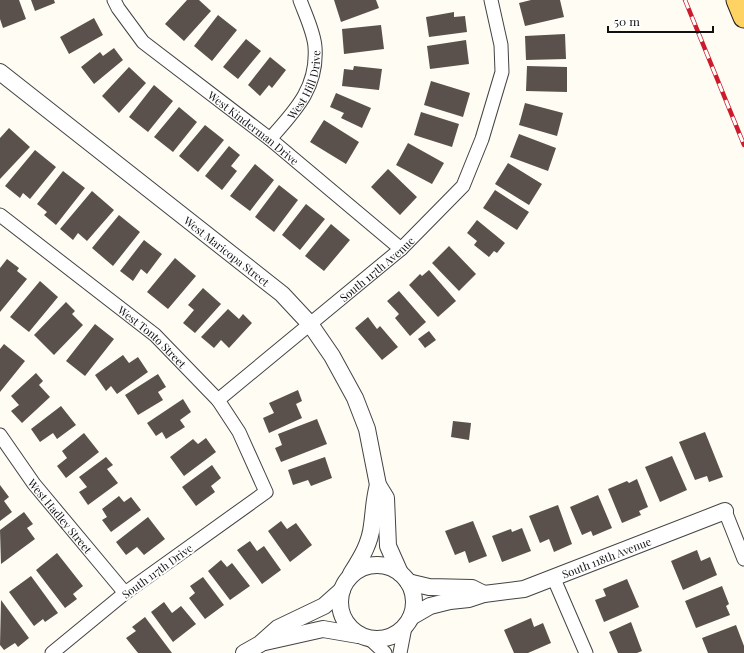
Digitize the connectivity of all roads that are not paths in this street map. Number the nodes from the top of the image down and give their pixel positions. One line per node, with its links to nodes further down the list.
1 (114, 0): 7 (street, West Kinderman Drive)
2 (300, 0): 7 (street, West Hill Drive)
3 (491, 0): 9 (street, South 117th Avenue)
4 (737, 0): 5 (main road)
5 (744, 17)
6 (0, 72): 10 (street, West Maricopa Street)
7 (270, 139): 9 (street, West Kinderman Drive)
8 (0, 215): 11 (street, West Tonto Street)
9 (402, 249): 10 (street, South 117th Avenue)
10 (310, 324): 11 (street, South 117th Avenue); 13 (street, West Maricopa Street)
11 (218, 400): 14 (street, West Tonto Street)
12 (0, 435): 20 (street, West Hadley Street)
13 (378, 485): 17 (street, West Maricopa Street); 19 (street, West Maricopa Street)
14 (266, 492): 20 (street, South 117th Drive)
15 (725, 511): 16 (street); 18 (street, South 118th Avenue)
16 (744, 559)
17 (404, 578): 19 (street); 21 (street, South 118th Avenue); 22 (street)
18 (554, 579): 21 (street, South 118th Avenue); 29 (street)
19 (345, 584): 23 (street); 24 (street)
20 (125, 593): 25 (street, South 117th Drive)
21 (484, 594): 22 (street, South 118th Avenue)
22 (408, 622): 23 (street); 28 (street)
23 (365, 637): 24 (street); 27 (street)
24 (260, 644): 26 (street)
25 (52, 653)
26 (244, 653)
27 (385, 653)
28 (400, 653)
29 (586, 653)

